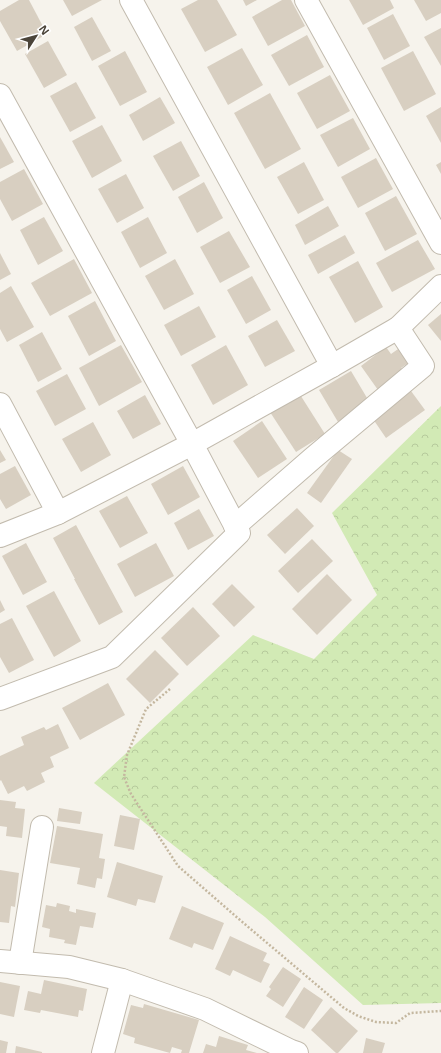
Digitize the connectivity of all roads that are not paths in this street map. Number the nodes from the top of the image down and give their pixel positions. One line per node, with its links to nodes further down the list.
1 (131, 0): 7 (street)
2 (306, 0): 4 (street)
3 (0, 94): 9 (street)
4 (441, 243)
5 (441, 286): 6 (street)
6 (398, 328): 7 (street); 11 (street)
7 (332, 366): 9 (street)
8 (0, 404): 10 (street)
9 (192, 444): 10 (street); 11 (street)
10 (58, 512): 12 (street)
11 (235, 526): 13 (street)
12 (0, 536)
13 (0, 699)
14 (42, 827): 15 (street)
15 (10, 962): 16 (street)
16 (122, 980): 17 (street); 18 (street)
17 (292, 1052)
18 (103, 1053)

